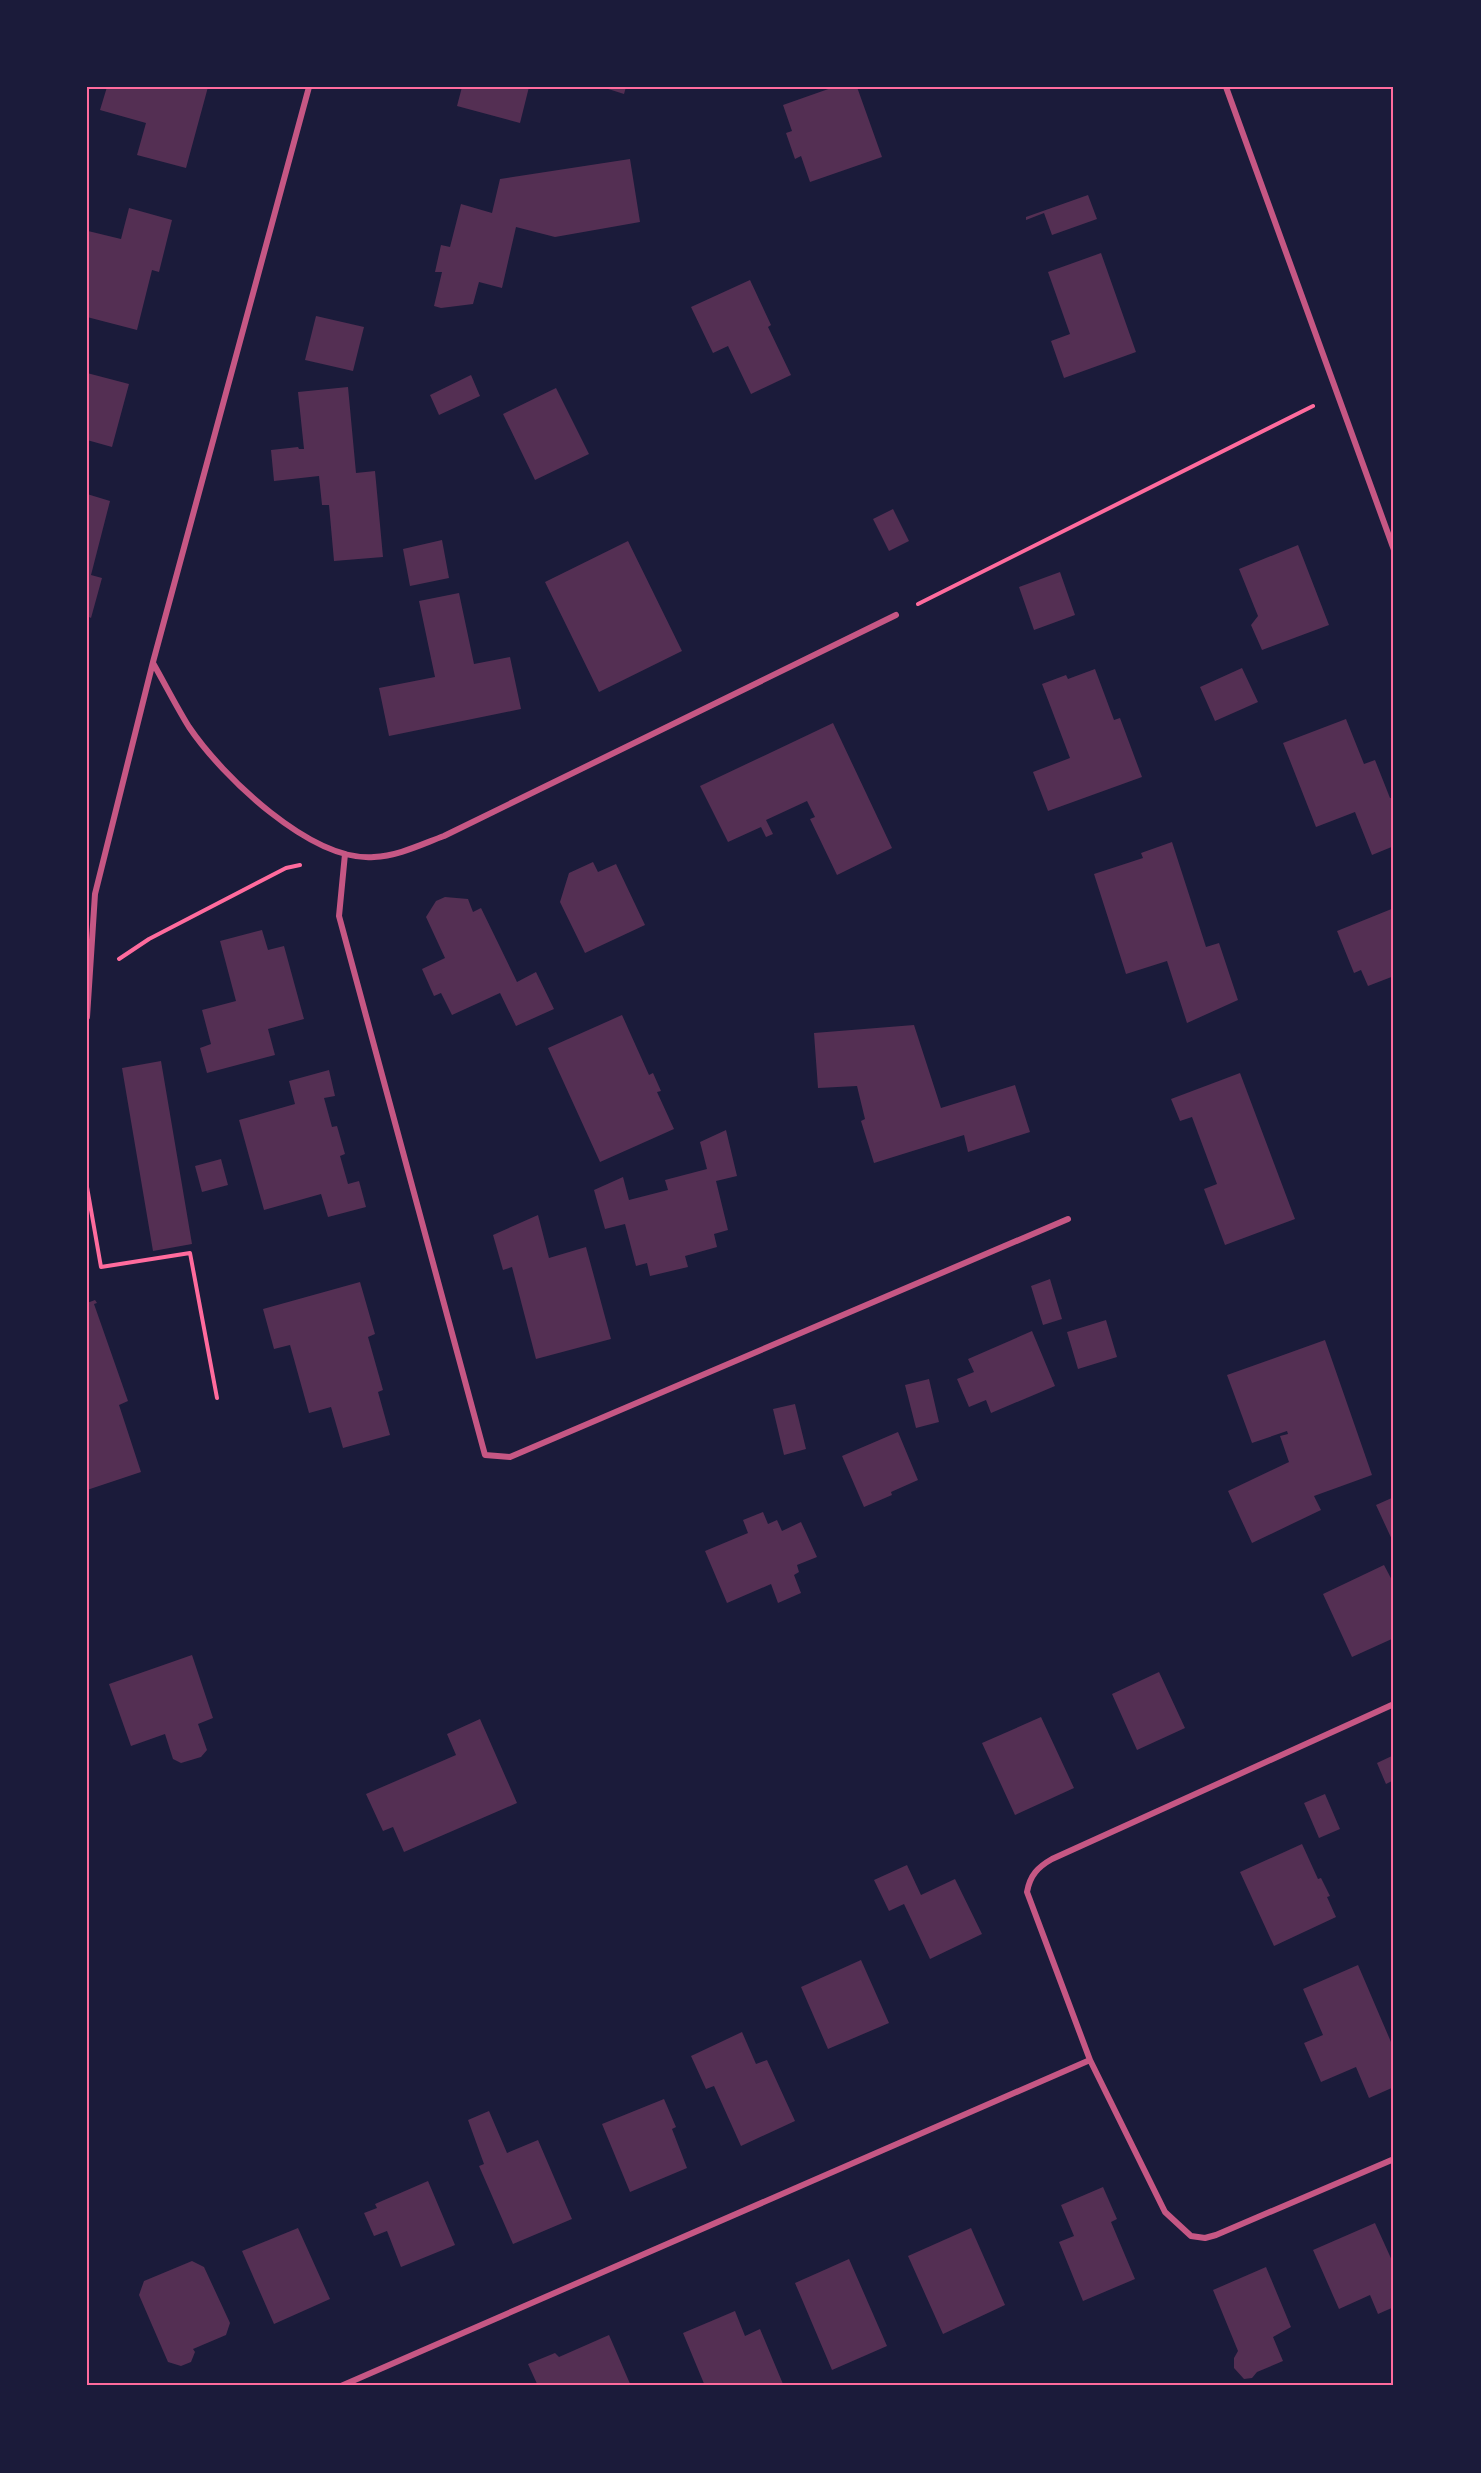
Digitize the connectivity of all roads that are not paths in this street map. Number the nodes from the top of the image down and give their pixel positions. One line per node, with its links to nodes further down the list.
1 (309, 87): 5 (street)
2 (1226, 87): 3 (street)
3 (1394, 550)
4 (896, 615): 6 (street)
5 (153, 662): 6 (street); 7 (street)
6 (345, 854): 8 (street)
7 (87, 1017)
8 (1068, 1219)
9 (1394, 1704): 10 (street)
10 (1090, 2060): 11 (street); 12 (street)
11 (1394, 2159)
12 (341, 2386)

